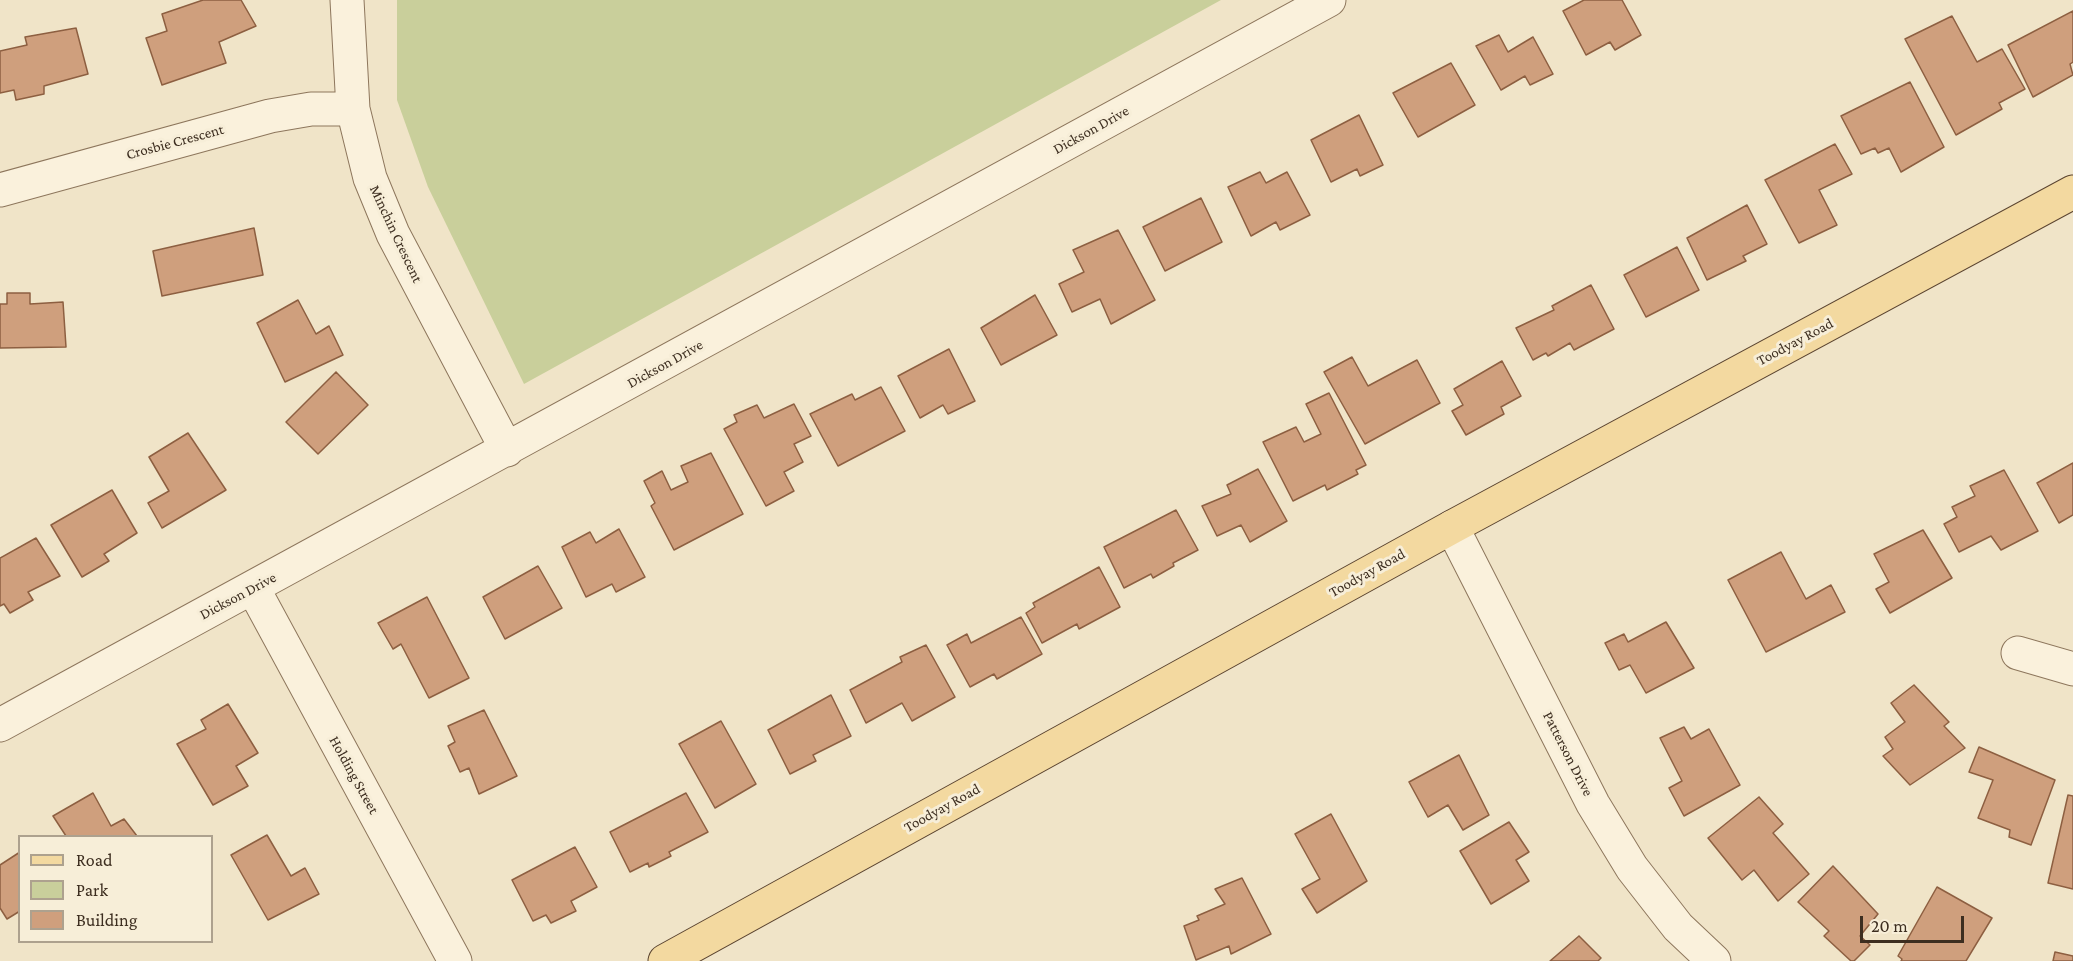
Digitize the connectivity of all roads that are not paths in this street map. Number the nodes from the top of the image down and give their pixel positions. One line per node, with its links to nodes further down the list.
1 (347, 0): 3 (street, Minchin Crescent)
2 (1329, 0): 6 (street, Dickson Drive)
3 (353, 109): 4 (street, Crosbie Crescent); 6 (street, Minchin Crescent)
4 (0, 190)
5 (2073, 192): 7 (main road, Toodyay Road)
6 (507, 450): 8 (street, Dickson Drive)
7 (1452, 527): 13 (main road, Toodyay Road); 14 (street, Patterson Drive)
8 (253, 588): 11 (street, Dickson Drive); 12 (street, Holding Street)
9 (2018, 653): 10 (street)
10 (2073, 669)
11 (0, 725)
12 (455, 961)
13 (665, 961)
14 (1714, 961)

